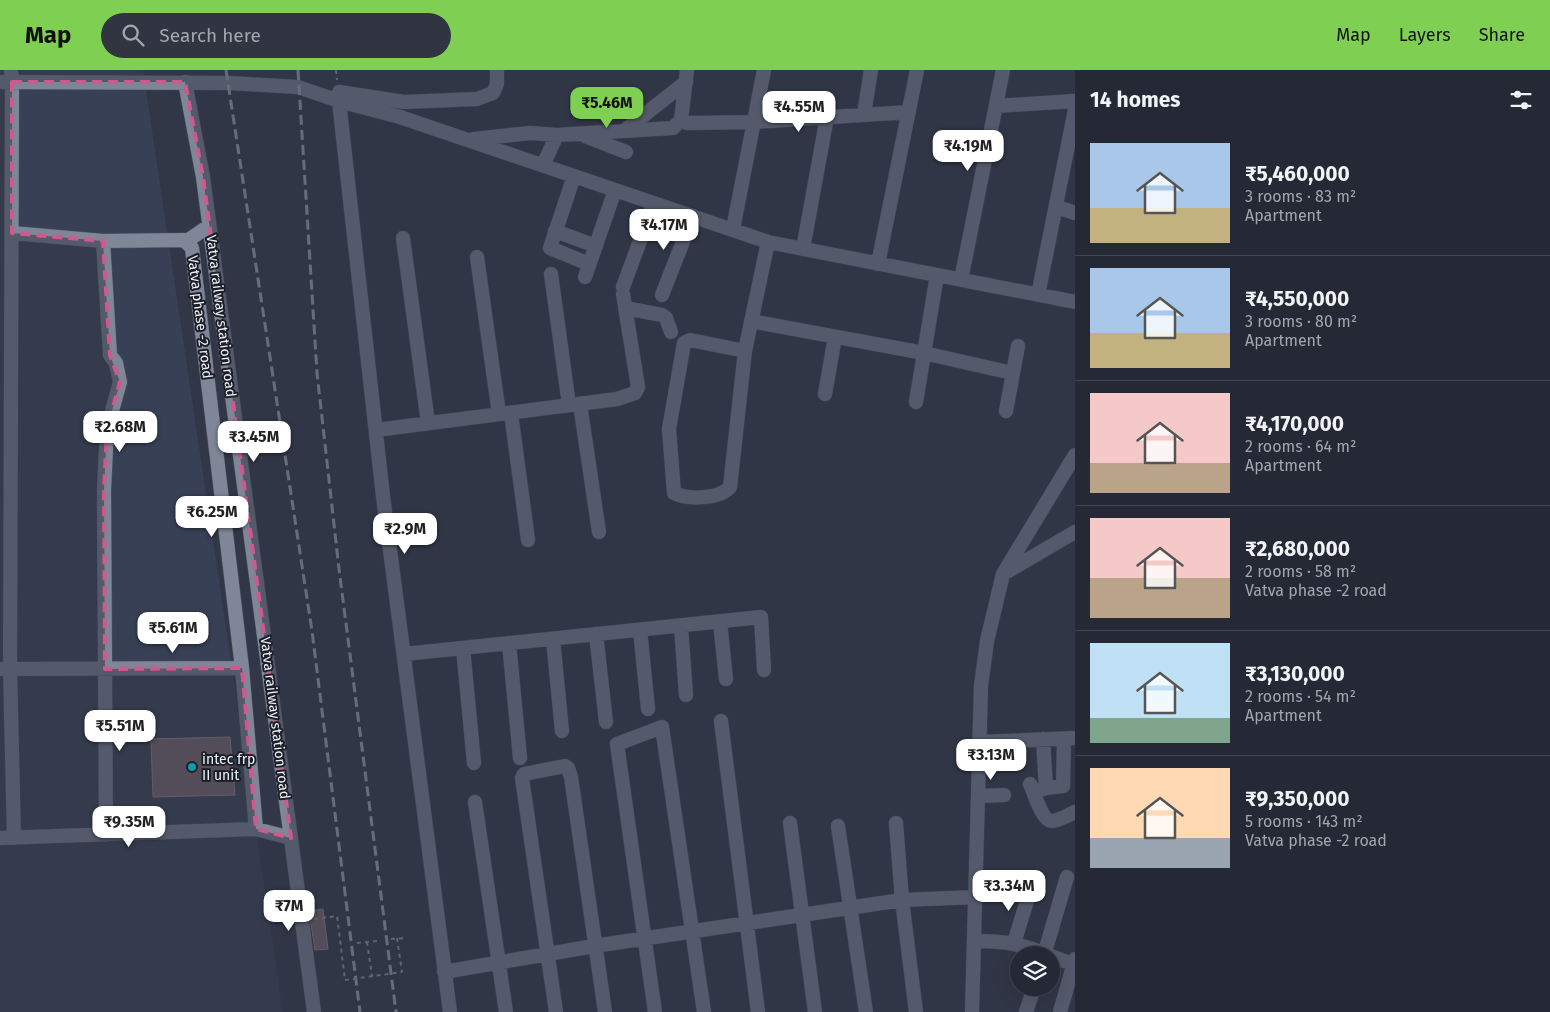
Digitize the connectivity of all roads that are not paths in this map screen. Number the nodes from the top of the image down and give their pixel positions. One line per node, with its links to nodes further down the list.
1 (497, 70): 12 (street)
2 (764, 70): 19 (street)
3 (871, 70): 16 (street)
4 (917, 70): 15 (street)
5 (1002, 70): 14 (street)
6 (78, 76): 7 (street); 10 (street)
7 (162, 76): 11 (street)
8 (215, 76): 11 (street); 12 (street)
9 (687, 76): 21 (street); 21 (street)
10 (8, 78): 36 (street)
11 (185, 82): 33 (street, Vatva railway station road)
12 (339, 97): 24 (street); 65 (street)
13 (1075, 101): 14 (street)
14 (996, 106): 47 (street)
15 (909, 112): 16 (street); 44 (street)
16 (864, 114): 18 (street)
17 (1074, 115): 30 (street)
18 (827, 117): 19 (street); 42 (street)
19 (754, 122): 20 (street); 34 (street)
20 (687, 123)
21 (624, 131): 22 (street)
22 (579, 134): 23 (street); 25 (street)
23 (557, 135): 24 (street); 26 (street)
24 (467, 140): 26 (street)
25 (626, 152)
26 (543, 165): 27 (street)
27 (574, 176): 28 (street); 35 (street)
28 (615, 190): 29 (street); 41 (street)
29 (654, 203): 32 (street); 49 (street)
30 (1057, 207): 31 (street); 48 (street)
31 (1075, 213)
32 (693, 216): 34 (street); 50 (street)
33 (209, 226): 39 (street); 105 (street, Vatva railway station road)
34 (732, 229): 40 (street)
35 (555, 231): 41 (street); 41 (street)
36 (12, 233): 38 (street, Vatva phase -2 road); 80 (street)
37 (403, 238): 64 (street)
38 (103, 241): 39 (street, Vatva phase -2 road); 81 (street)
39 (187, 241): 79 (street, Vatva phase -2 road)
40 (768, 242): 42 (street); 52 (street)
41 (596, 246)
42 (803, 249): 44 (street)
43 (477, 257): 63 (street)
44 (878, 264): 46 (street)
45 (551, 274): 61 (street)
46 (937, 275): 47 (street); 57 (street)
47 (961, 280): 48 (street)
48 (1038, 295): 51 (street)
49 (624, 296): 53 (street); 61 (street)
50 (662, 296)
51 (1075, 302)
52 (751, 321): 54 (street); 56 (street)
53 (671, 332)
54 (835, 336): 57 (street); 59 (street)
55 (1018, 346): 58 (street)
56 (745, 351): 56 (street)
57 (924, 353): 58 (street); 60 (street)
58 (1012, 373): 62 (street)
59 (825, 394)
60 (916, 402)
61 (574, 405): 63 (street); 67 (street)
62 (1006, 411)
63 (505, 414): 64 (street); 69 (street)
64 (428, 423): 65 (street)
65 (376, 430): 78 (street)
66 (1075, 455): 70 (street)
67 (599, 532)
68 (1075, 532): 70 (street)
69 (528, 540)
70 (1002, 574): 91 (street)
71 (720, 622): 72 (street); 82 (street); 83 (street)
72 (681, 626): 73 (street); 84 (street)
73 (640, 630): 74 (street); 85 (street)
74 (596, 634): 75 (street); 87 (street)
75 (553, 639): 76 (street); 88 (street)
76 (509, 643): 77 (street); 92 (street)
77 (463, 648): 78 (street); 93 (street)
78 (404, 654): 124 (street)
79 (242, 668): 81 (street); 102 (street, Vatva phase -2 road)
80 (5, 669): 81 (street); 104 (street)
81 (105, 669): 103 (street)
82 (764, 670)
83 (726, 680)
84 (686, 694)
85 (648, 709)
86 (721, 721): 112 (street)
87 (606, 722)
88 (562, 731)
89 (1070, 738): 90 (street); 94 (street)
90 (1044, 740): 91 (street); 94 (street)
91 (980, 742): 96 (street)
92 (520, 758)
93 (474, 763)
94 (1036, 788): 98 (street)
95 (1004, 795): 96 (street)
96 (979, 796): 108 (street)
97 (474, 802): 122 (street)
98 (1075, 812)
99 (790, 823): 111 (street)
100 (896, 823): 109 (street)
101 (838, 826): 110 (street)
102 (256, 830): 103 (street); 105 (street)
103 (106, 834): 104 (street)
104 (7, 838)
105 (292, 843): 126 (street, Vatva railway station road)
106 (1067, 877): 119 (street)
107 (1030, 888): 116 (street)
108 (977, 897): 109 (street); 115 (street)
109 (902, 900): 110 (street); 136 (street)
110 (850, 908): 111 (street); 135 (street)
111 (801, 915): 112 (street); 134 (street)
112 (746, 924): 113 (street); 133 (street)
113 (693, 932): 114 (street); 114 (street); 132 (street)
114 (644, 940): 117 (street); 131 (street)
115 (976, 942): 116 (street); 137 (street)
116 (1014, 943): 118 (street)
117 (594, 946): 120 (street); 120 (street); 130 (street)
118 (1022, 946)
119 (1049, 946)
120 (548, 954): 122 (street); 129 (street)
121 (1060, 959): 123 (street)
122 (498, 963): 124 (street); 128 (street)
123 (1074, 963): 139 (street)
124 (444, 972): 127 (street)
125 (1031, 996): 138 (street)
126 (314, 1012)
127 (450, 1012)
128 (506, 1012)
129 (556, 1012)
130 (605, 1012)
131 (655, 1012)
132 (704, 1012)
133 (758, 1012)
134 (815, 1012)
135 (866, 1012)
136 (916, 1012)
137 (972, 1012)
138 (1026, 1012)
139 (1060, 1012)

